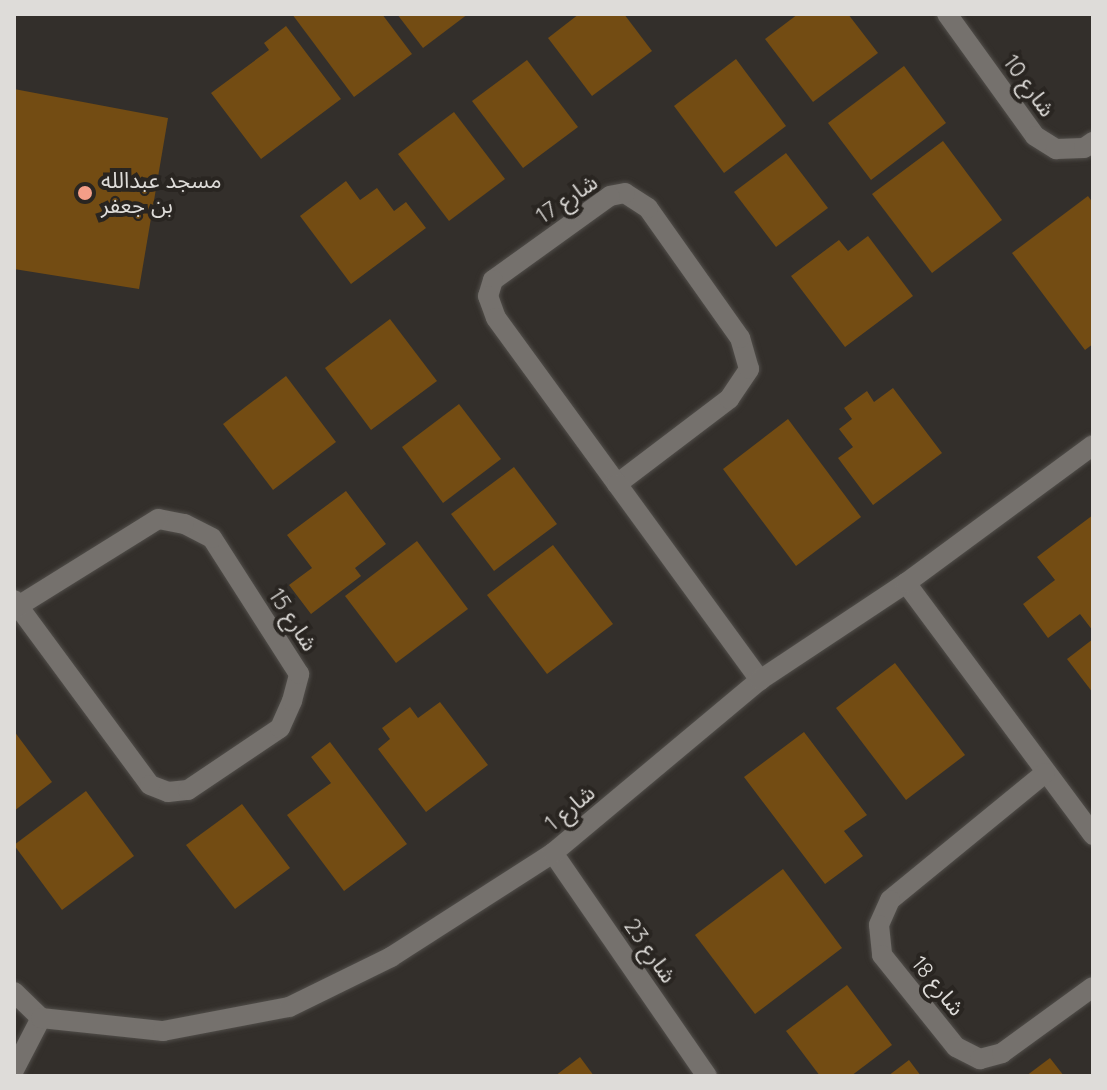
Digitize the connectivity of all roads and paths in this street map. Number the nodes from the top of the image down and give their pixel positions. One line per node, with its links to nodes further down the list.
1 (947, 14): 2 (street, شارع 10)
2 (1093, 142)
3 (1093, 445): 5 (street, شارع 1)
4 (617, 484): 4 (street, شارع 17); 7 (street, شارع 17)
5 (906, 583): 7 (street, شارع 1); 8 (street)
6 (16, 603): 6 (street, شارع 15)
7 (760, 680): 10 (street, شارع 1)
8 (1045, 773): 9 (street); 11 (street, شارع 18)
9 (1093, 835)
10 (553, 853): 13 (street, شارع 1); 15 (street, شارع 23)
11 (1093, 987)
12 (14, 992): 13 (street)
13 (41, 1018): 14 (street)
14 (14, 1070)
15 (707, 1076)

